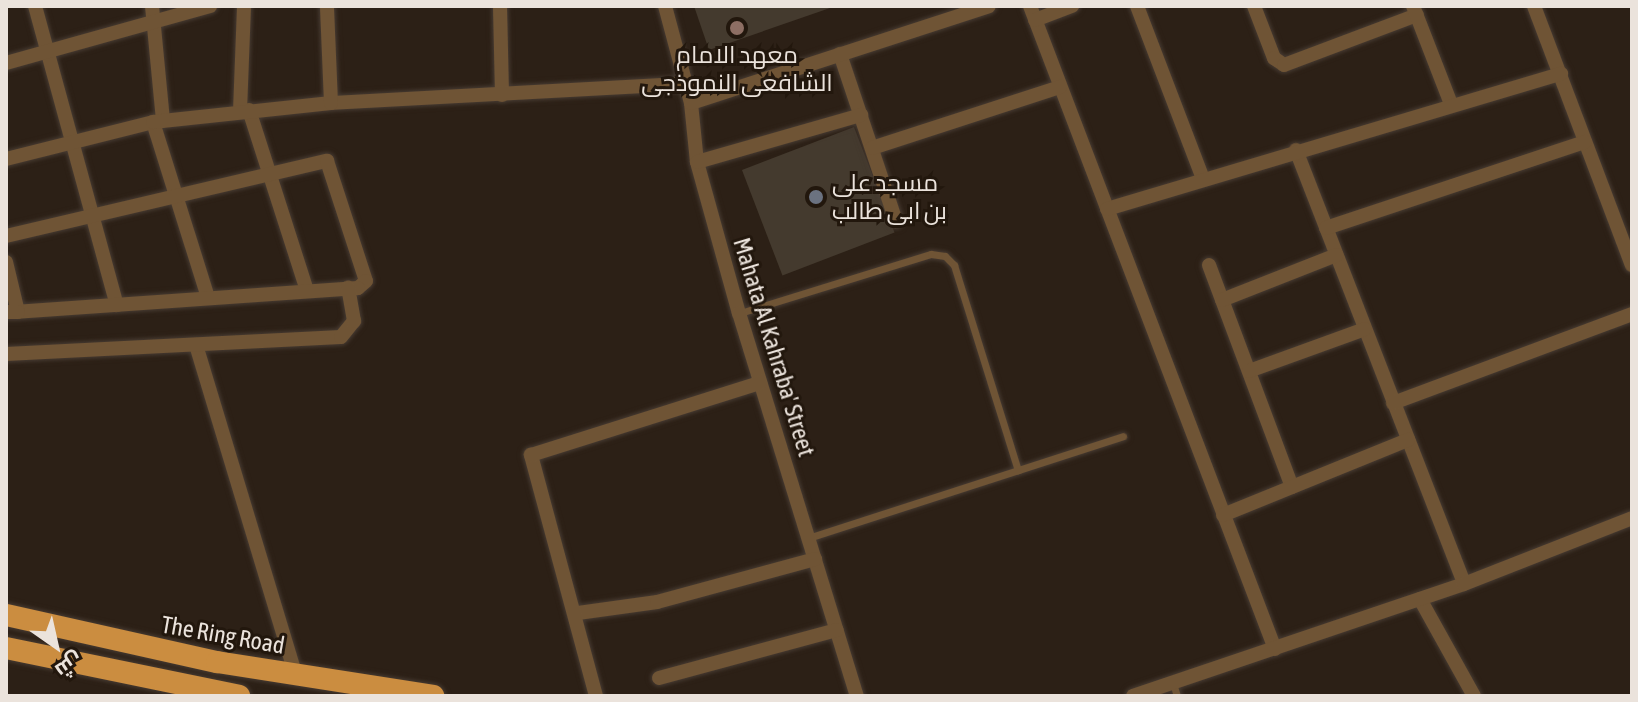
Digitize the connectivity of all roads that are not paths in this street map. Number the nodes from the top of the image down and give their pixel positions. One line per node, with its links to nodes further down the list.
1 (35, 6): 15 (street)
2 (210, 6): 13 (street)
3 (244, 6): 25 (street)
4 (327, 6): 22 (street)
5 (500, 6): 21 (street)
6 (665, 6): 19 (street, Mahata Al Kahraba' Street)
7 (989, 6): 16 (street)
8 (1072, 6): 14 (street)
9 (1137, 6): 35 (street)
10 (1254, 6): 12 (street)
11 (1534, 6): 18 (street)
12 (1415, 11): 24 (street)
13 (154, 13): 15 (street); 27 (street)
14 (1032, 13): 20 (street)
15 (49, 51): 17 (street); 28 (street)
16 (840, 54): 23 (street); 26 (street)
17 (6, 63)
18 (1561, 74): 24 (street); 29 (street)
19 (687, 84): 21 (street); 23 (street, Mahata Al Kahraba' Street)
20 (1060, 87): 30 (street); 37 (street)
21 (502, 95): 22 (street)
22 (331, 103): 25 (street)
23 (691, 103): 33 (street, Mahata Al Kahraba' Street)
24 (1451, 104): 31 (street)
25 (245, 111): 27 (street); 34 (street)
26 (861, 115): 30 (street); 33 (street)
27 (158, 121): 28 (street); 36 (street)
28 (71, 141): 32 (street); 38 (street)
29 (1585, 142): 40 (street); 45 (street)
30 (872, 148): 39 (street)
31 (1296, 150): 35 (street); 40 (street)
32 (6, 159)
33 (697, 162): 52 (street, Mahata Al Kahraba' Street)
34 (269, 173): 36 (street); 46 (street); 47 (street)
35 (1203, 179): 37 (street)
36 (177, 195): 38 (street); 48 (street)
37 (1107, 209): 64 (street)
38 (92, 216): 41 (street); 50 (street)
39 (896, 221)
40 (1326, 228): 42 (street)
41 (6, 236)
42 (1336, 255): 49 (street); 54 (street)
43 (6, 262): 51 (street)
44 (1209, 265): 49 (street)
45 (1632, 265)
46 (348, 288): 47 (street); 55 (street)
47 (307, 291): 48 (street)
48 (208, 298): 50 (street)
49 (1222, 300): 57 (street)
50 (117, 305): 51 (street)
51 (12, 312)
52 (739, 313): 58 (street, Mahata Al Kahraba' Street); 62 (lane)
53 (1632, 314): 59 (street)
54 (1365, 329): 57 (street); 59 (street)
55 (196, 345): 56 (street); 75 (street)
56 (6, 354)
57 (1249, 371): 63 (street)
58 (760, 383): 66 (street, Mahata Al Kahraba' Street); 70 (street)
59 (1393, 403): 61 (street)
60 (1123, 436): 62 (lane)
61 (1408, 440): 63 (street); 68 (street)
62 (1018, 470): 66 (lane)
63 (1292, 487): 64 (street)
64 (1223, 515): 74 (street)
65 (1632, 518): 68 (street)
66 (808, 538): 67 (street, Mahata Al Kahraba' Street)
67 (815, 559): 70 (street); 72 (street, Mahata Al Kahraba' Street)
68 (1464, 584): 69 (street)
69 (1420, 599): 74 (street); 84 (street)
70 (578, 613): 81 (street)
71 (6, 615): 75 (highway, The Ring Road)
72 (837, 630): 76 (street); 82 (street, Mahata Al Kahraba' Street)
73 (6, 648): 79 (highway)
74 (1275, 649): 77 (street)
75 (295, 673): 78 (highway, The Ring Road)
76 (659, 678)
77 (1175, 690): 83 (street)
78 (406, 694): 80 (highway, The Ring Road)
79 (239, 696)
80 (433, 696)
81 (596, 696)
82 (857, 696)
83 (1133, 696)
84 (1474, 696)

